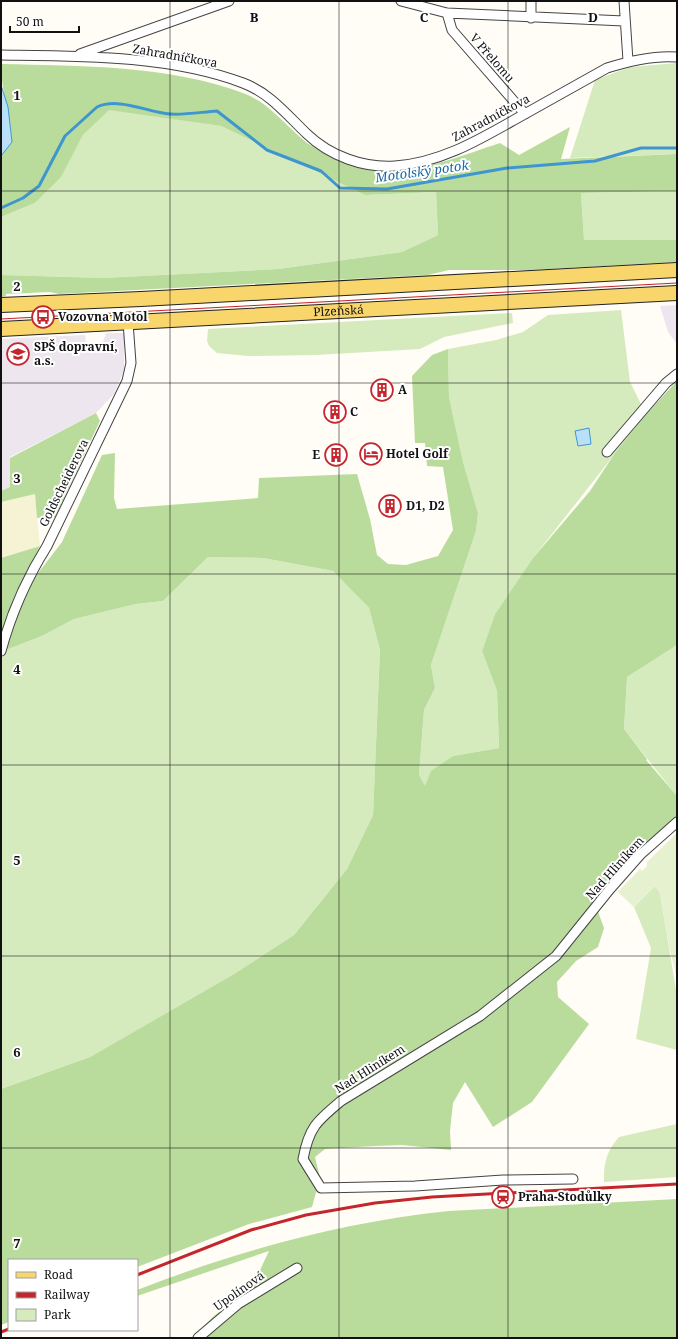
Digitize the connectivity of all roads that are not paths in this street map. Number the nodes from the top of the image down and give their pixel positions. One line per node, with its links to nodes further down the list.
1 (229, 1): 9 (street)
2 (401, 1): 5 (street)
3 (531, 1): 6 (street)
4 (624, 1): 7 (street)
5 (447, 14): 6 (street); 12 (street, V Přelomu)
6 (531, 18): 7 (street)
7 (624, 21): 11 (street)
8 (1, 55): 9 (street, Zahradníčkova)
9 (75, 56): 12 (street, Zahradníčkova)
10 (677, 57): 11 (street, Zahradníčkova)
11 (628, 61): 12 (street, Zahradníčkova)
12 (525, 114)
13 (677, 270): 15 (main road, Plzeňská)
14 (677, 293): 16 (main road, Plzeňská)
15 (1, 305)
16 (128, 322): 17 (main road, Plzeňská); 20 (street, Goldscheiderova)
17 (1, 329)
18 (677, 374): 19 (street)
19 (607, 452)
20 (1, 651)
21 (677, 822): 22 (street, Nad Hliníkem)
22 (572, 1179)
23 (297, 1268): 24 (street, Upolínová)
24 (198, 1338)

